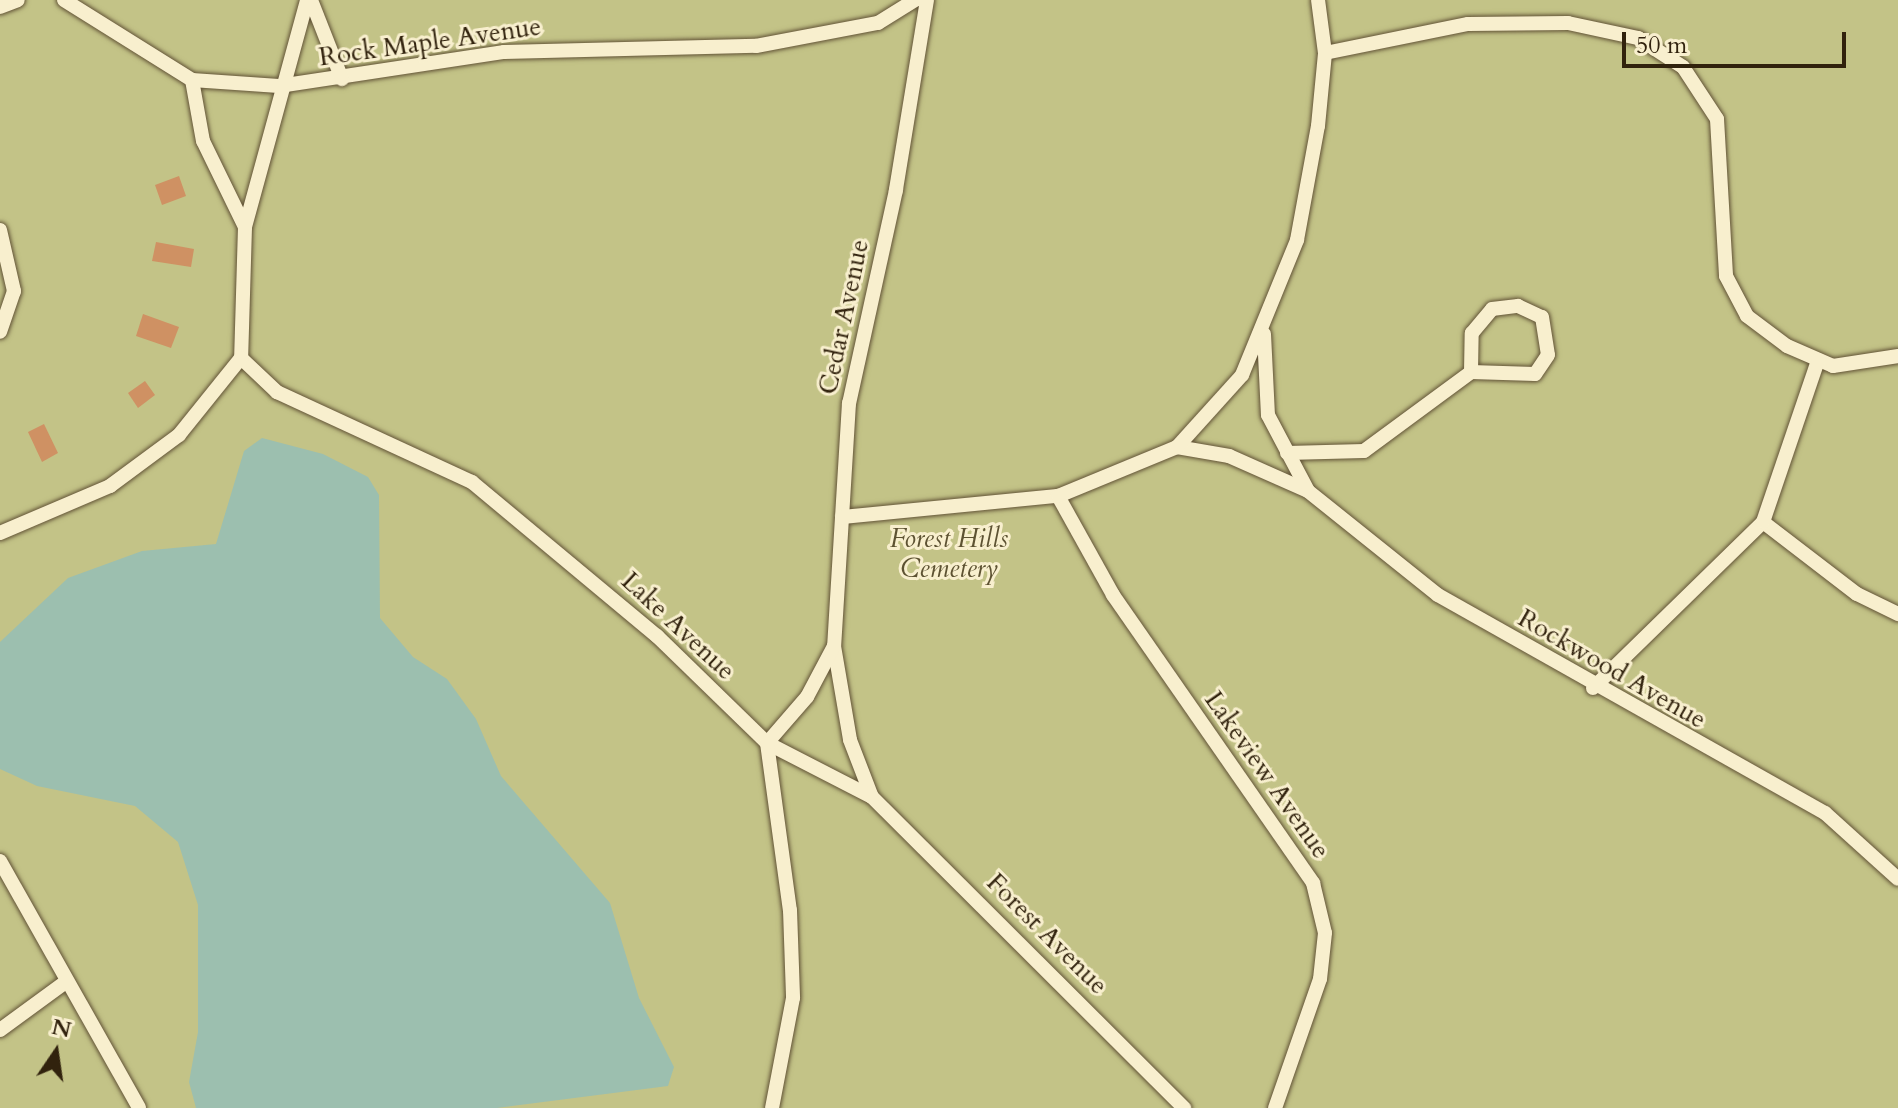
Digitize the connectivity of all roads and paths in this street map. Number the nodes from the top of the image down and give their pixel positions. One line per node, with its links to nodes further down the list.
1 (18, 0): 7 (lane)
2 (64, 0): 10 (lane)
3 (309, 0): 9 (lane); 11 (lane)
4 (915, 0): 9 (lane, Rock Maple Avenue)
5 (927, 0): 24 (lane, Cedar Avenue)
6 (1318, 0): 8 (lane)
7 (0, 7)
8 (1325, 53): 14 (lane); 18 (lane)
9 (342, 79): 11 (lane, Rock Maple Avenue)
10 (192, 80): 11 (lane, Rock Maple Avenue); 12 (lane)
11 (279, 86): 12 (lane)
12 (245, 227): 17 (lane)
13 (0, 230): 15 (lane)
14 (1264, 330): 20 (lane); 21 (lane, Rockwood Avenue)
15 (0, 332)
16 (1898, 356): 18 (lane)
17 (241, 358): 26 (lane); 30 (lane, Lake Avenue)
18 (1818, 360): 25 (lane)
19 (1471, 372): 19 (lane); 21 (lane)
20 (1177, 447): 22 (lane, Rockwood Avenue); 23 (lane)
21 (1287, 453): 22 (lane, Rockwood Avenue)
22 (1308, 491): 29 (lane, Rockwood Avenue)
23 (1058, 496): 24 (lane); 39 (lane, Lakeview Avenue)
24 (842, 517): 28 (lane, Cedar Avenue)
25 (1763, 522): 27 (lane); 29 (lane)
26 (0, 533)
27 (1898, 614)
28 (834, 646): 30 (lane); 31 (lane, Forest Avenue)
29 (1593, 688): 33 (lane, Rockwood Avenue)
30 (767, 743): 31 (lane, Forest Avenue); 37 (lane)
31 (872, 797): 38 (lane, Forest Avenue)
32 (0, 861): 34 (lane)
33 (1898, 879)
34 (67, 981): 35 (lane); 36 (lane)
35 (0, 1030)
36 (139, 1108)
37 (772, 1108)
38 (1184, 1108)
39 (1275, 1108)

